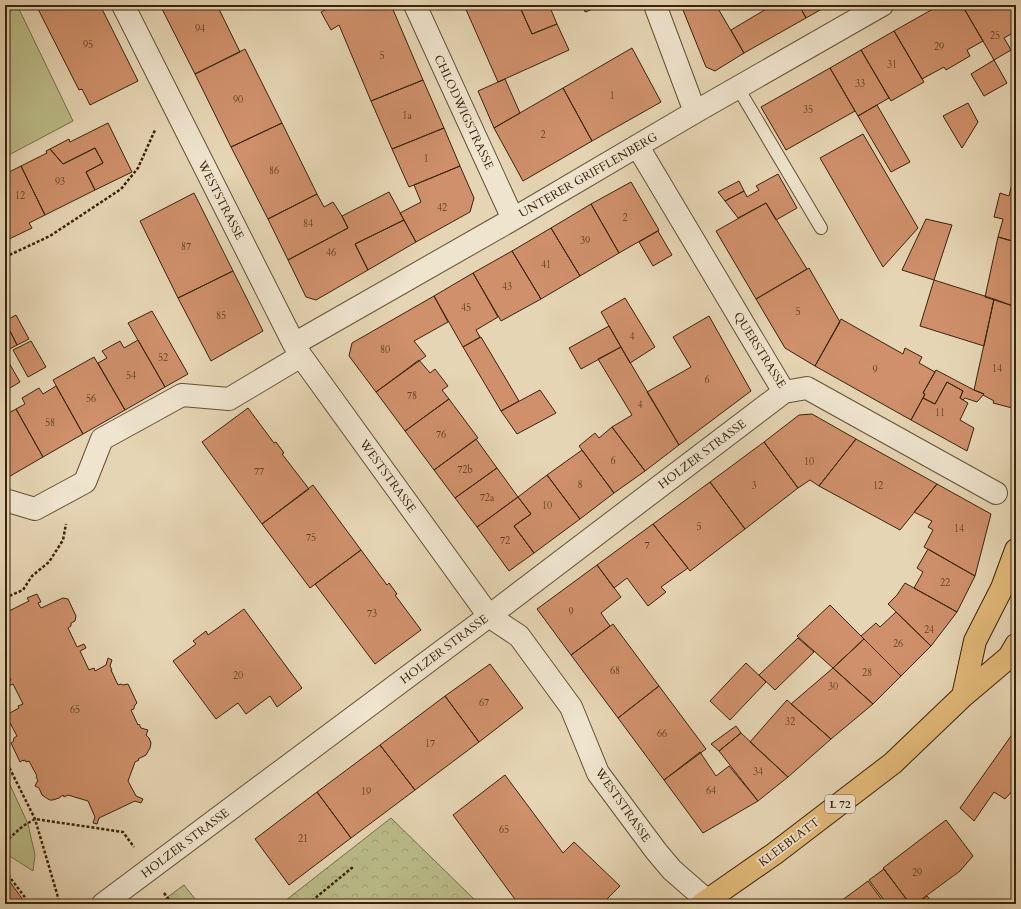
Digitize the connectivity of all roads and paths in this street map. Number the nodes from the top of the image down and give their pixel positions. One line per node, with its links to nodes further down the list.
1 (123, 5): 6 (street, WESTSTRASSE)
2 (415, 5): 9 (street, CHLODWIGSTRASSE)
3 (655, 5): 7 (street)
4 (882, 5): 5 (street, UNTERER GRIFFLENBERG)
5 (738, 88): 7 (street, UNTERER GRIFFLENBERG); 10 (lane)
6 (169, 97): 11 (path); 12 (street, WESTSTRASSE)
7 (696, 112): 8 (street, UNTERER GRIFFLENBERG)
8 (638, 147): 9 (street, UNTERER GRIFFLENBERG); 13 (street, QUERSTRASSE)
9 (513, 219): 12 (street, UNTERER GRIFFLENBERG)
10 (821, 228)
11 (5, 256)
12 (298, 350): 15 (street, UNTERER GRIFFLENBERG); 19 (street, WESTSTRASSE)
13 (784, 392): 14 (street, QUERSTRASSE); 19 (street, HOLZER STRASSE)
14 (996, 493)
15 (59, 496): 16 (street, UNTERER GRIFFLENBERG); 18 (path)
16 (5, 500)
17 (1016, 550): 21 (main road)
18 (5, 598)
19 (489, 616): 28 (street, WESTSTRASSE); 31 (street, HOLZER STRASSE)
20 (1016, 645): 21 (main road, KLEEBLATT / L 72)
21 (963, 696): 28 (main road, KLEEBLATT / L 72)
22 (5, 759): 23 (path)
23 (35, 819): 24 (path); 25 (path); 30 (path)
24 (123, 832)
25 (5, 842)
26 (353, 867): 32 (path)
27 (5, 871): 29 (path)
28 (707, 903)
29 (30, 904)
30 (60, 904)
31 (102, 904)
32 (308, 904)

